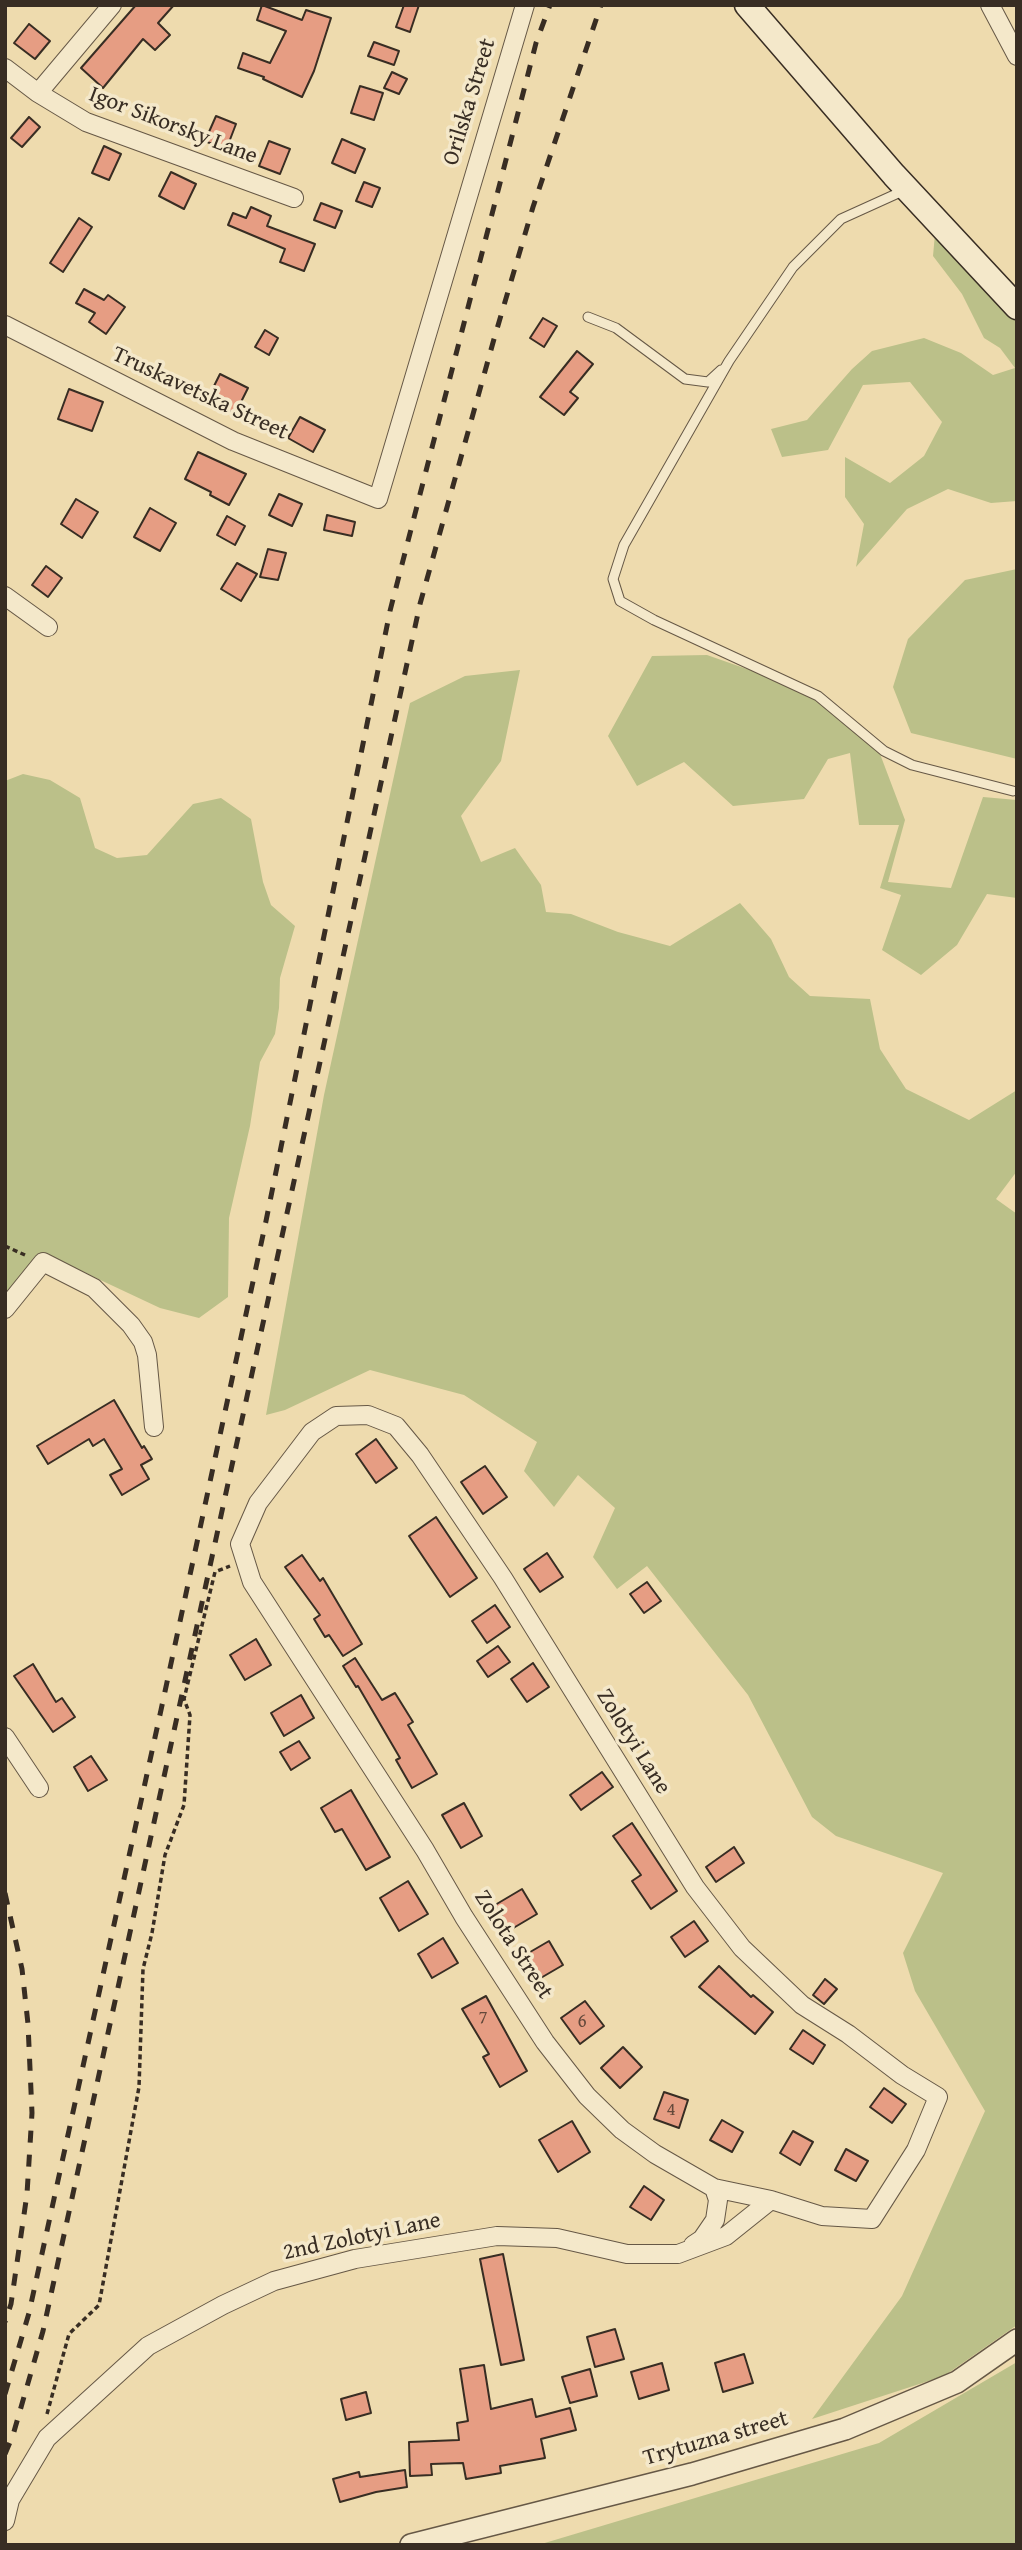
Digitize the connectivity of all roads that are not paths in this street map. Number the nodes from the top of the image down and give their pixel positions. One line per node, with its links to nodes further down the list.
1 (112, 5): 7 (street)
2 (525, 5): 14 (street, Orilska Street)
3 (747, 5): 8 (main road)
4 (990, 5): 5 (street)
5 (1017, 56)
6 (5, 68): 7 (street, Igor Sikorsky Lane)
7 (38, 93): 9 (street, Igor Sikorsky Lane)
8 (907, 189): 10 (main road); 13 (lane)
9 (294, 198)
10 (1017, 307)
11 (588, 317): 13 (lane)
12 (5, 325): 14 (street, Truskavetska Street)
13 (730, 361): 17 (lane)
14 (379, 499)
15 (5, 596): 16 (street)
16 (48, 627)
17 (1013, 792)
18 (5, 1309): 19 (street)
19 (154, 1427)
20 (242, 1552): 23 (street, Zolota Street); 25 (street, Zolotyi Lane)
21 (5, 1737): 22 (street)
22 (39, 1788)
23 (714, 2188): 24 (street, Zolota Street); 26 (street)
24 (771, 2200): 25 (street, Zolota Street); 26 (street, 2nd Zolotyi Lane)
25 (872, 2220)
26 (678, 2254): 28 (street, 2nd Zolotyi Lane)
27 (1017, 2340): 29 (street, Trytuzna street)
28 (5, 2521)
29 (411, 2545)

